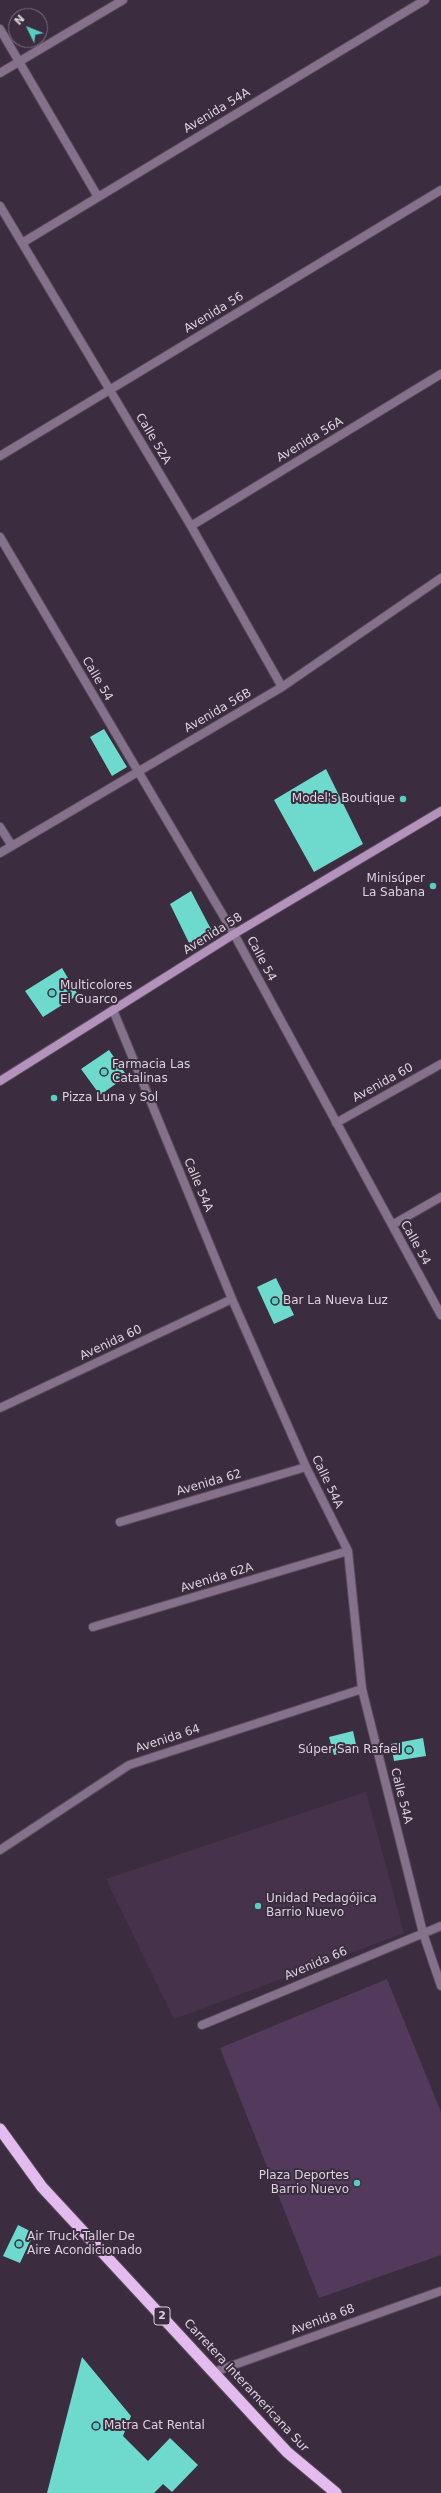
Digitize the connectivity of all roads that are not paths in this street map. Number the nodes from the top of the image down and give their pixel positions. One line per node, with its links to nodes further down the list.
1 (123, 0): 3 (street)
2 (425, 0): 8 (street, Avenida 54A)
3 (110, 3): 5 (street)
4 (0, 29): 5 (street)
5 (20, 61): 6 (street); 8 (street)
6 (0, 73)
7 (441, 190): 12 (street, Avenida 56)
8 (98, 197): 10 (street, Avenida 54A)
9 (0, 206): 10 (street, Calle 52A)
10 (22, 243): 12 (street, Calle 52A)
11 (441, 374): 14 (street, Avenida 56A)
12 (110, 390): 13 (street, Avenida 56); 14 (street, Calle 52A)
13 (0, 456)
14 (191, 526): 17 (street, Calle 52A)
15 (0, 537): 18 (street, Calle 54)
16 (441, 578): 17 (street, Avenida 56B)
17 (282, 687): 18 (street, Avenida 56B)
18 (138, 771): 21 (street, Avenida 56B); 23 (street, Calle 54)
19 (441, 811): 23 (main road, Avenida 58)
20 (0, 827): 21 (street)
21 (12, 846): 22 (street, Avenida 56B)
22 (0, 853)
23 (234, 934): 24 (main road, Avenida 58); 27 (street, Calle 54)
24 (113, 1010): 26 (main road, Avenida 58); 30 (street, Calle 54A)
25 (441, 1064): 27 (street, Avenida 60)
26 (0, 1081)
27 (336, 1123): 29 (street, Calle 54)
28 (441, 1197): 29 (street)
29 (392, 1225): 31 (street, Calle 54)
30 (232, 1299): 32 (street, Avenida 60); 33 (street, Calle 54A)
31 (441, 1316)
32 (0, 1408)
33 (306, 1467): 34 (street, Avenida 62); 35 (street, Calle 54A)
34 (120, 1522)
35 (348, 1551): 36 (street, Avenida 62A); 37 (street, Calle 54A)
36 (93, 1627)
37 (362, 1689): 38 (street, Avenida 64); 40 (street, Calle 54A)
38 (0, 1850)
39 (441, 1926): 40 (street, Avenida 66)
40 (423, 1933): 41 (street, Calle 54A); 42 (street, Avenida 66)
41 (441, 1986)
42 (202, 2025)
43 (0, 2129): 45 (highway, Carretera Interamericana Sur / 2)
44 (441, 2291): 45 (street, Avenida 68)
45 (214, 2372): 46 (highway, Carretera Interamericana Sur / 2)
46 (336, 2493)

